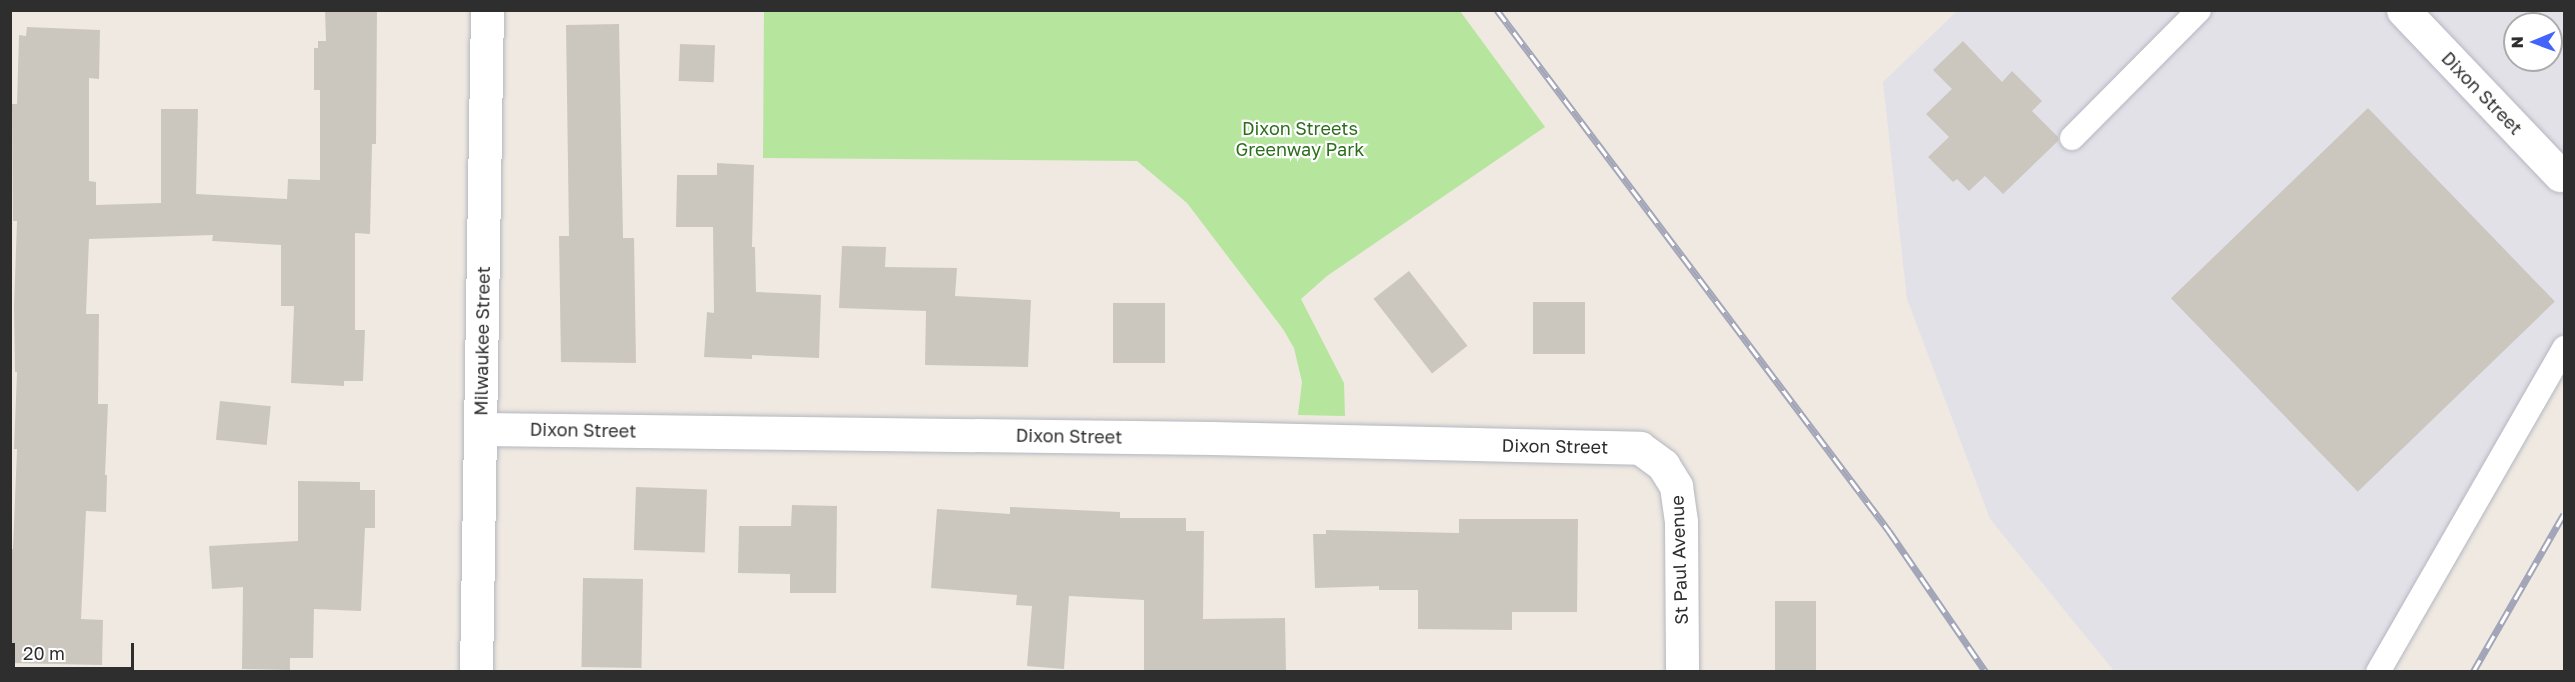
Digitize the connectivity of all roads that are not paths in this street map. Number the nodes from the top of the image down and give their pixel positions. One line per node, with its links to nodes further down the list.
1 (487, 10): 7 (street, Milwaukee Street)
2 (2199, 10): 4 (lane)
3 (2403, 10): 5 (street, Dixon Street)
4 (2072, 138)
5 (2562, 175)
6 (2565, 348): 11 (lane)
7 (481, 429): 8 (street, Dixon Street); 9 (street, Milwaukee Street)
8 (1654, 457): 10 (street, St Paul Avenue)
9 (476, 672)
10 (1682, 672)
11 (2378, 672)

